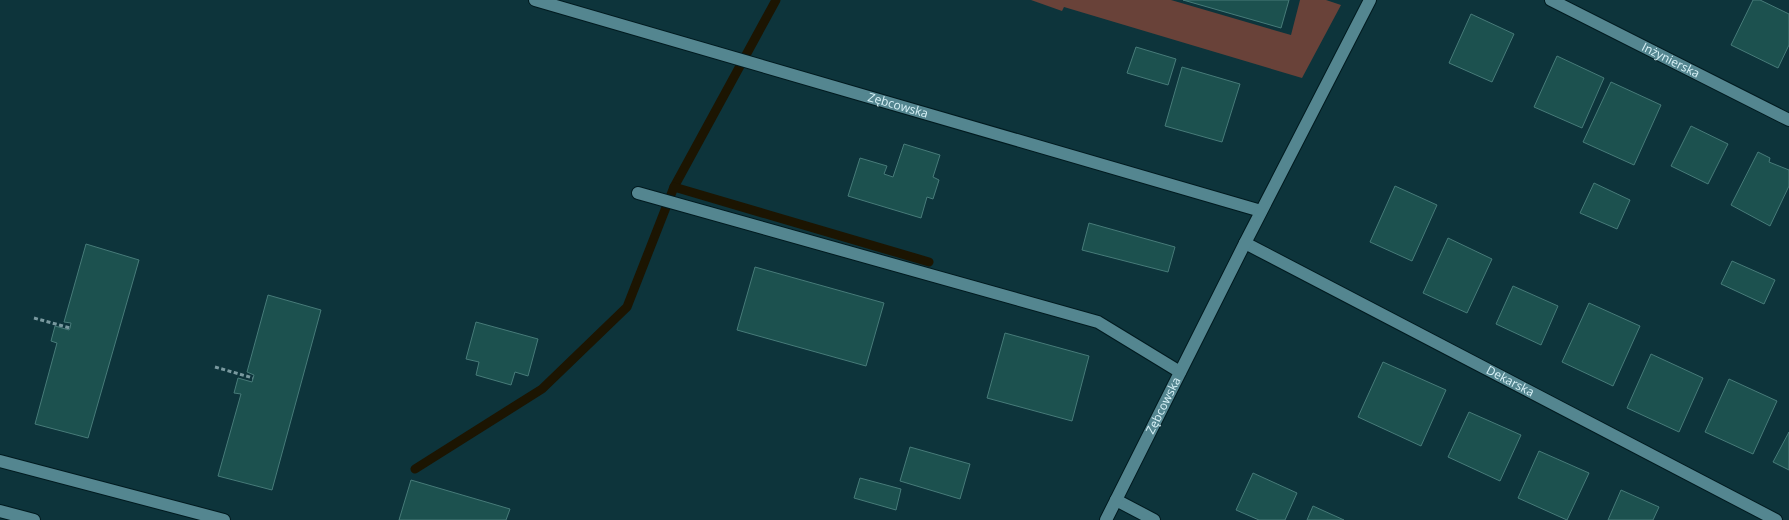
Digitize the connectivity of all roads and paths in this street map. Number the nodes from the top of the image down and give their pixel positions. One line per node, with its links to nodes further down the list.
1 (535, 0): 6 (street, Zębcowska)
2 (1370, 0): 6 (street, Zębcowska)
3 (1551, 0): 4 (street, Inżynierska)
4 (1789, 120)
5 (638, 193): 11 (street)
6 (1261, 211): 7 (street, Zębcowska)
7 (1245, 243): 11 (street, Zębcowska); 20 (street, Dekarska)
8 (34, 318): 9 (path)
9 (70, 328)
10 (215, 367): 12 (path)
11 (1180, 372): 14 (street, Zębcowska)
12 (253, 378)
13 (0, 460): 17 (street)
14 (1116, 500): 18 (street, Zębcowska); 19 (street)
15 (0, 511): 16 (street)
16 (34, 520)
17 (224, 520)
18 (1106, 520)
19 (1154, 520)
20 (1776, 520)

